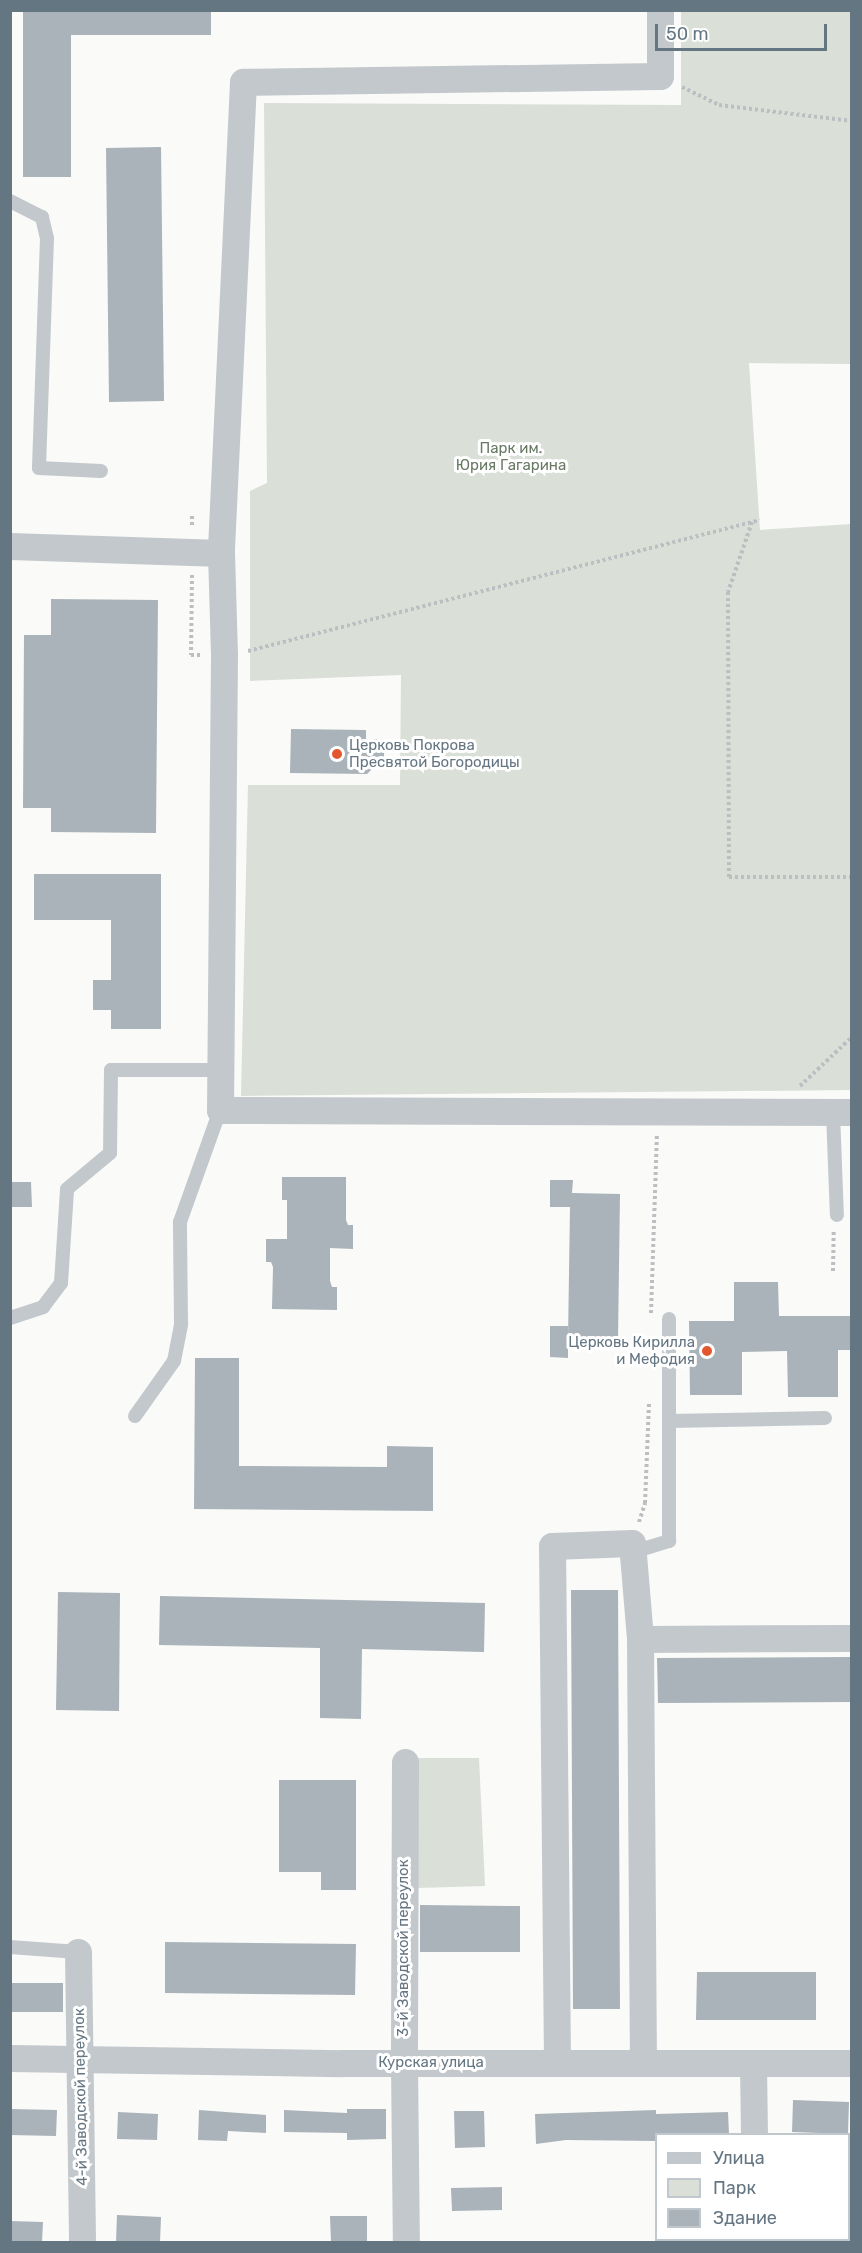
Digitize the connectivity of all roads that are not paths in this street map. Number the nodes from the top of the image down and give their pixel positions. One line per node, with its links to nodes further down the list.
1 (660, 10): 5 (street)
2 (10, 201): 3 (lane)
3 (101, 471)
4 (10, 546): 5 (street)
5 (221, 553): 6 (street)
6 (221, 1070): 7 (street); 10 (lane)
7 (220, 1110): 8 (street); 12 (lane)
8 (842, 1113): 9 (lane)
9 (837, 1215)
10 (10, 1318)
11 (669, 1319): 14 (lane)
12 (135, 1416)
13 (825, 1418): 14 (lane)
14 (669, 1421): 15 (lane)
15 (632, 1548): 17 (street); 24 (street)
16 (852, 1638): 17 (street)
17 (640, 1639): 25 (street)
18 (405, 1762): 23 (street, 3-й Заводской переулок)
19 (10, 1947): 20 (lane)
20 (78, 1952): 22 (street, 4-й Заводской переулок)
21 (10, 2058): 22 (street, Курская улица)
22 (81, 2059): 23 (street, Курская улица); 29 (street, 4-й Заводской переулок)
23 (404, 2063): 24 (street, Курская улица); 30 (street, 3-й Заводской переулок)
24 (556, 2063): 25 (street, Курская улица)
25 (643, 2063): 26 (street, Курская улица)
26 (753, 2063): 27 (street, Курская улица); 28 (street)
27 (852, 2063)
28 (754, 2133)
29 (82, 2242)
30 (406, 2242)

